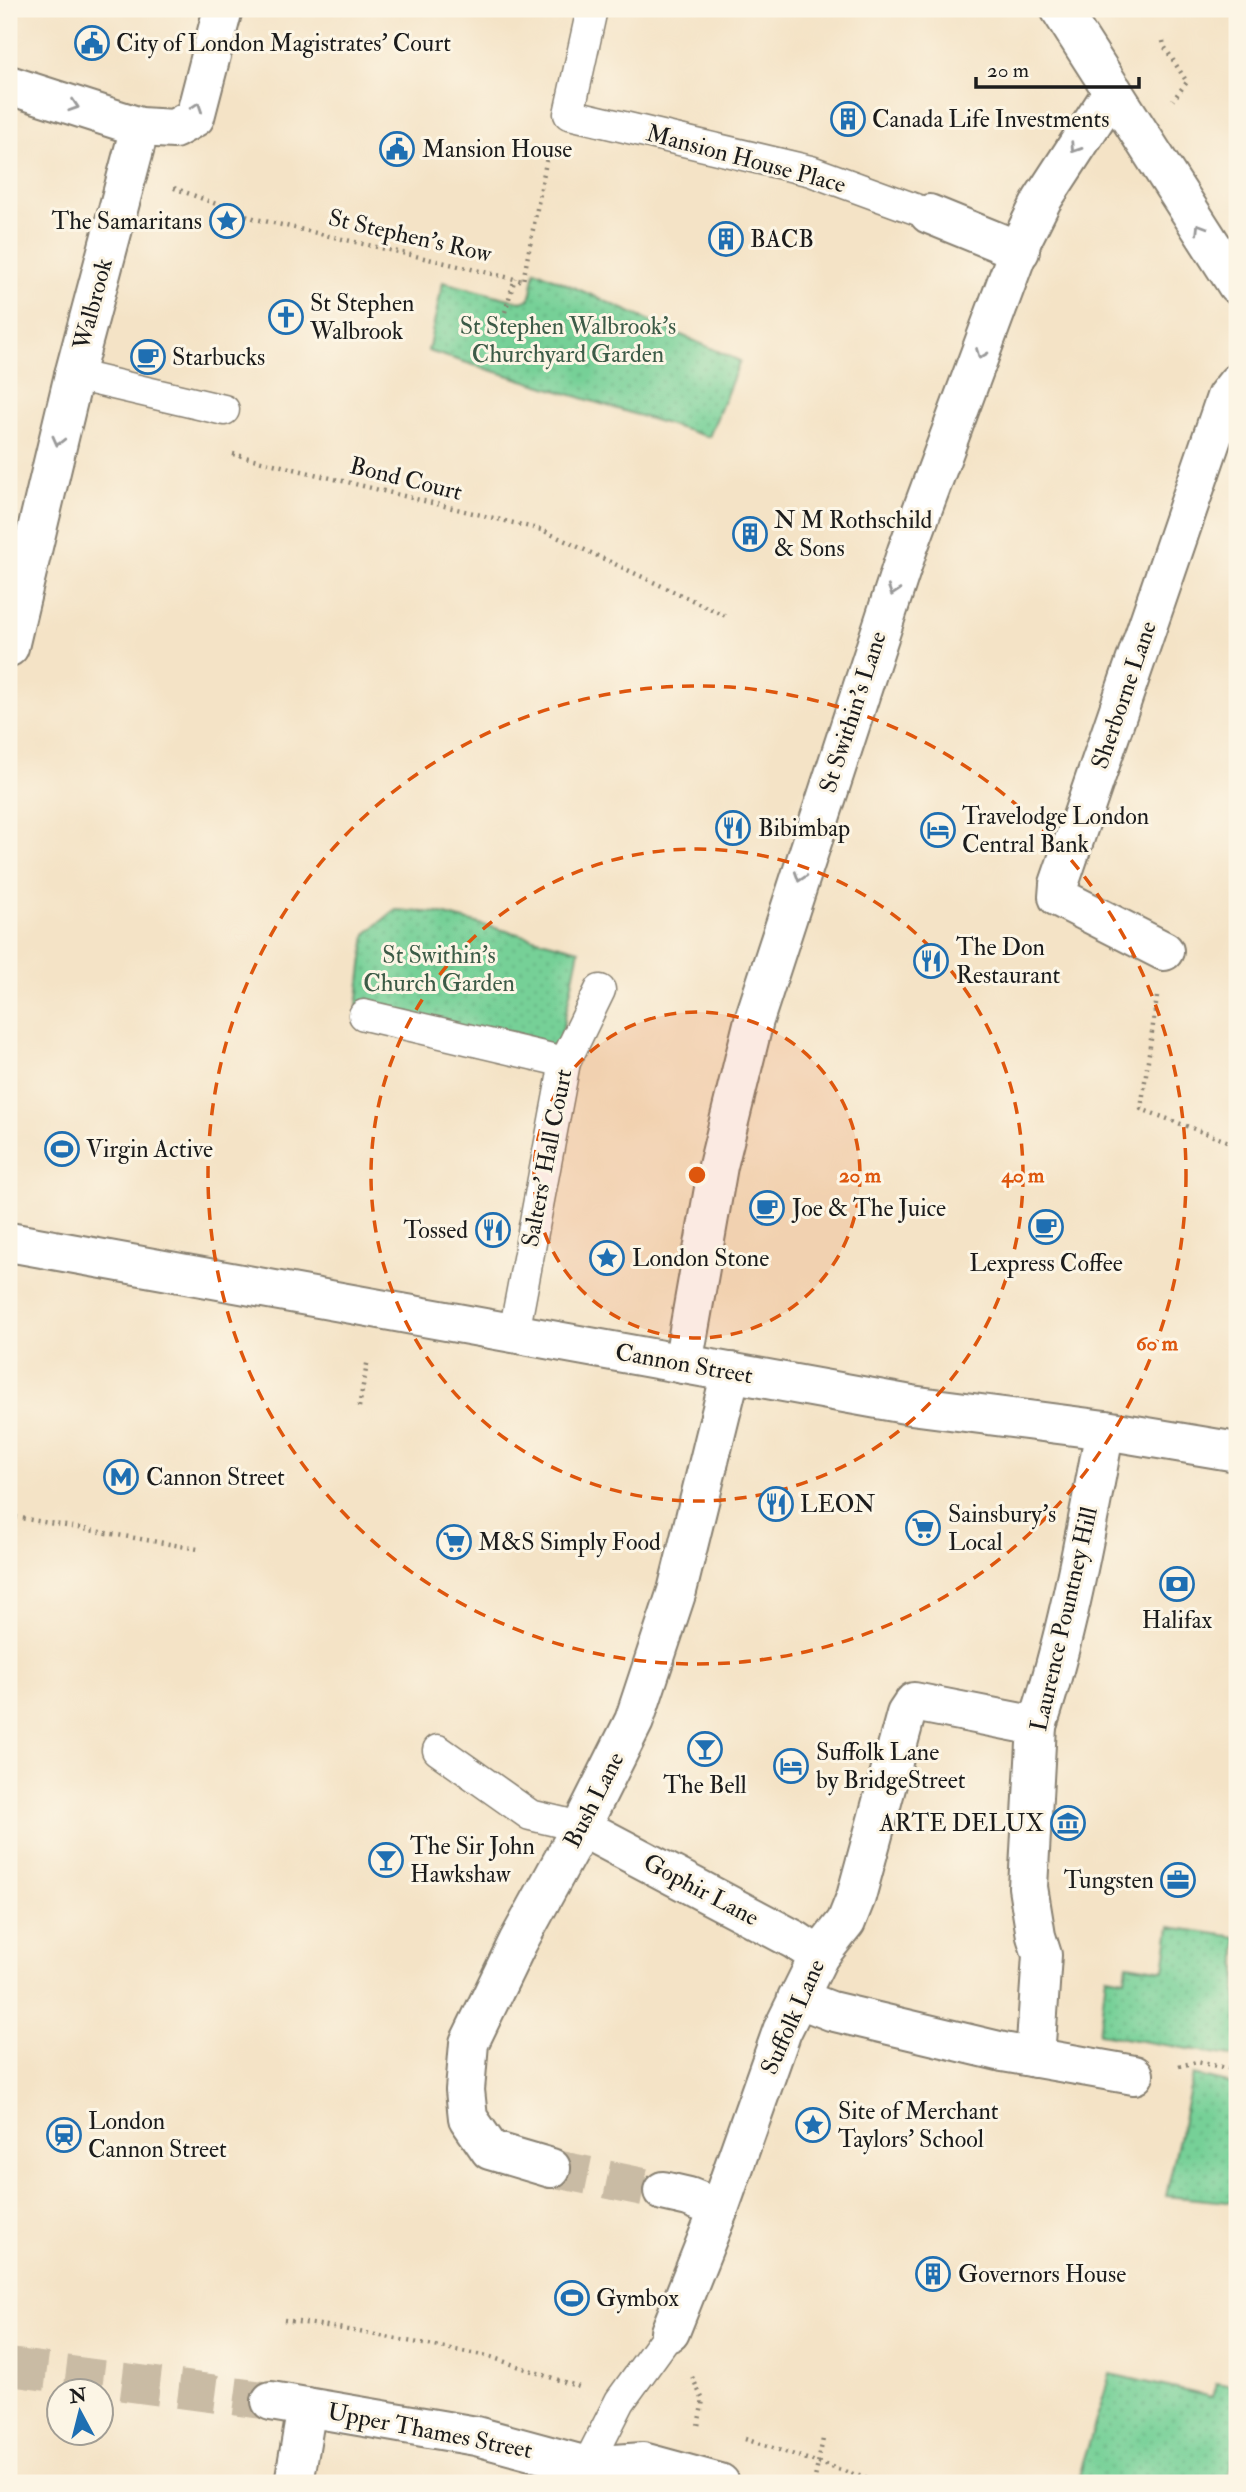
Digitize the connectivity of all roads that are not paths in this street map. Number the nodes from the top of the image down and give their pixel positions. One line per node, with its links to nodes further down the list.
1 (223, 9): 6 (street, one-way to 1)
2 (592, 9): 7 (lane, Mansion House Place)
3 (1060, 9): 5 (street)
4 (9, 85): 6 (street, one-way to 6)
5 (1112, 91): 8 (street, St Swithin's Lane, one-way to 8); 9 (street, one-way to 5)
6 (140, 127): 10 (street, Walbrook)
7 (929, 214): 8 (street, Mansion House Place)
8 (1020, 251): 20 (street, St Swithin's Lane, one-way to 20)
9 (1237, 285)
10 (74, 375): 12 (lane); 13 (street, Walbrook, one-way to 13)
11 (1237, 383): 14 (street, Sherborne Lane)
12 (224, 410)
13 (9, 647)
14 (1164, 951)
15 (600, 990): 17 (lane, Salters' Hall Court)
16 (363, 1014): 17 (lane)
17 (565, 1062): 19 (lane, Salters' Hall Court)
18 (9, 1242): 19 (street, Cannon Street)
19 (514, 1333): 20 (street, Cannon Street)
20 (684, 1364): 21 (street, Cannon Street)
21 (731, 1372): 22 (street, Cannon Street); 26 (street, Bush Lane)
22 (1105, 1430): 23 (street, Cannon Street); 24 (street, Laurence Pountney Hill)
23 (1237, 1452)
24 (1037, 1726): 27 (street, Suffolk Lane); 29 (street, Laurence Pountney Hill)
25 (438, 1750): 26 (lane)
26 (581, 1827): 27 (street, Gophir Lane); 31 (street, Bush Lane)
27 (819, 1956): 28 (street, Suffolk Lane)
28 (797, 1998): 29 (street); 33 (street, Suffolk Lane)
29 (1035, 2058): 30 (street)
30 (1134, 2075)
31 (551, 2168)
32 (663, 2191): 33 (street)
33 (719, 2208): 34 (street, Suffolk Lane)
34 (670, 2332): 35 (lane, Suffolk Lane)
35 (595, 2474): 36 (street, Upper Thames Street); 37 (street, Upper Thames Street)
36 (294, 2483)
37 (720, 2483)

